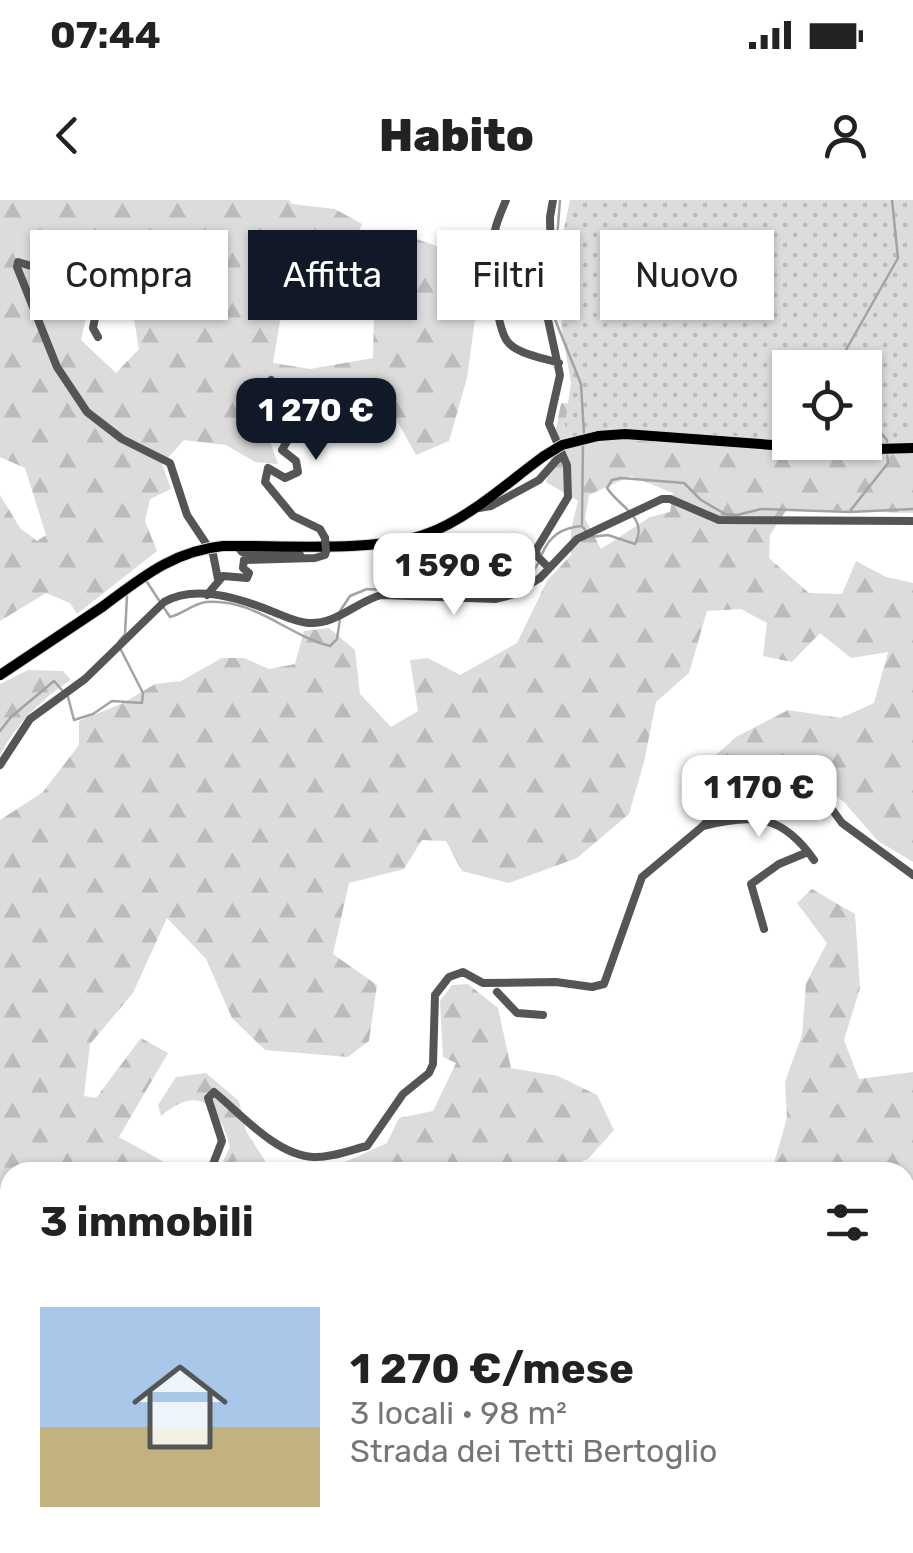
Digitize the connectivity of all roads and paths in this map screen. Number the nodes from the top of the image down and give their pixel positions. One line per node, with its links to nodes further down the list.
1 (506, 200): 4 (street)
2 (554, 200): 4 (street)
3 (98, 337): 13 (street)
4 (559, 363): 7 (street)
5 (271, 380): 11 (street, bridge)
6 (913, 448): 8 (main road, bridge)
7 (562, 455): 8 (street); 12 (street)
8 (474, 506): 10 (main road)
9 (913, 521): 12 (street)
10 (237, 546): 11 (street); 15 (main road, bridge)
11 (315, 558): 13 (street)
12 (543, 562): 14 (street)
13 (218, 578): 14 (street)
14 (207, 595): 16 (street)
15 (0, 674)
16 (0, 765)
17 (703, 826): 18 (street); 19 (street); 20 (street)
18 (913, 875)
19 (764, 929)
20 (494, 988): 21 (street); 22 (street)
21 (543, 1015)
22 (214, 1162)

